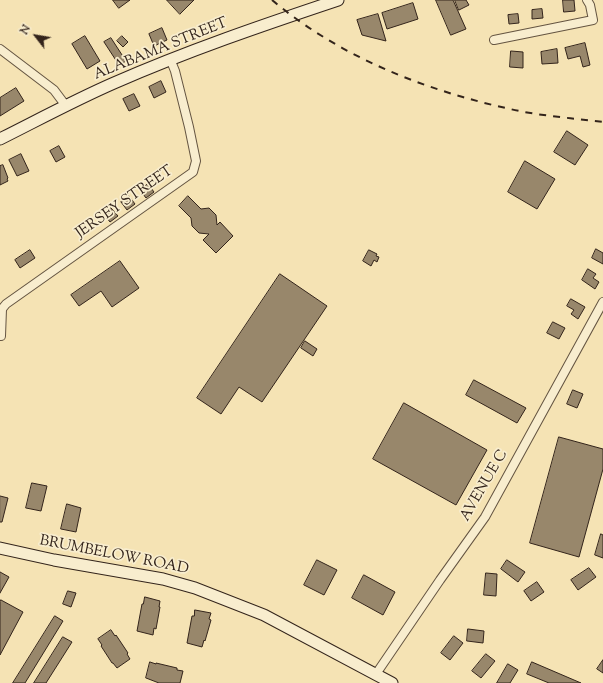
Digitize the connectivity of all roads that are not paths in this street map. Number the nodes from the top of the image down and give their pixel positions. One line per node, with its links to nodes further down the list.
1 (338, 0): 5 (street, ALABAMA STREET)
2 (587, 0): 3 (street)
3 (494, 40)
4 (0, 49): 6 (street)
5 (171, 60): 6 (street, ALABAMA STREET); 9 (street, JERSEY STREET)
6 (66, 106): 7 (street, ALABAMA STREET)
7 (0, 140)
8 (603, 304): 11 (street, AVENUE C)
9 (1, 336)
10 (0, 548): 11 (street, BRUMBELOW ROAD)
11 (376, 674): 12 (street, BRUMBELOW ROAD)
12 (392, 683)

